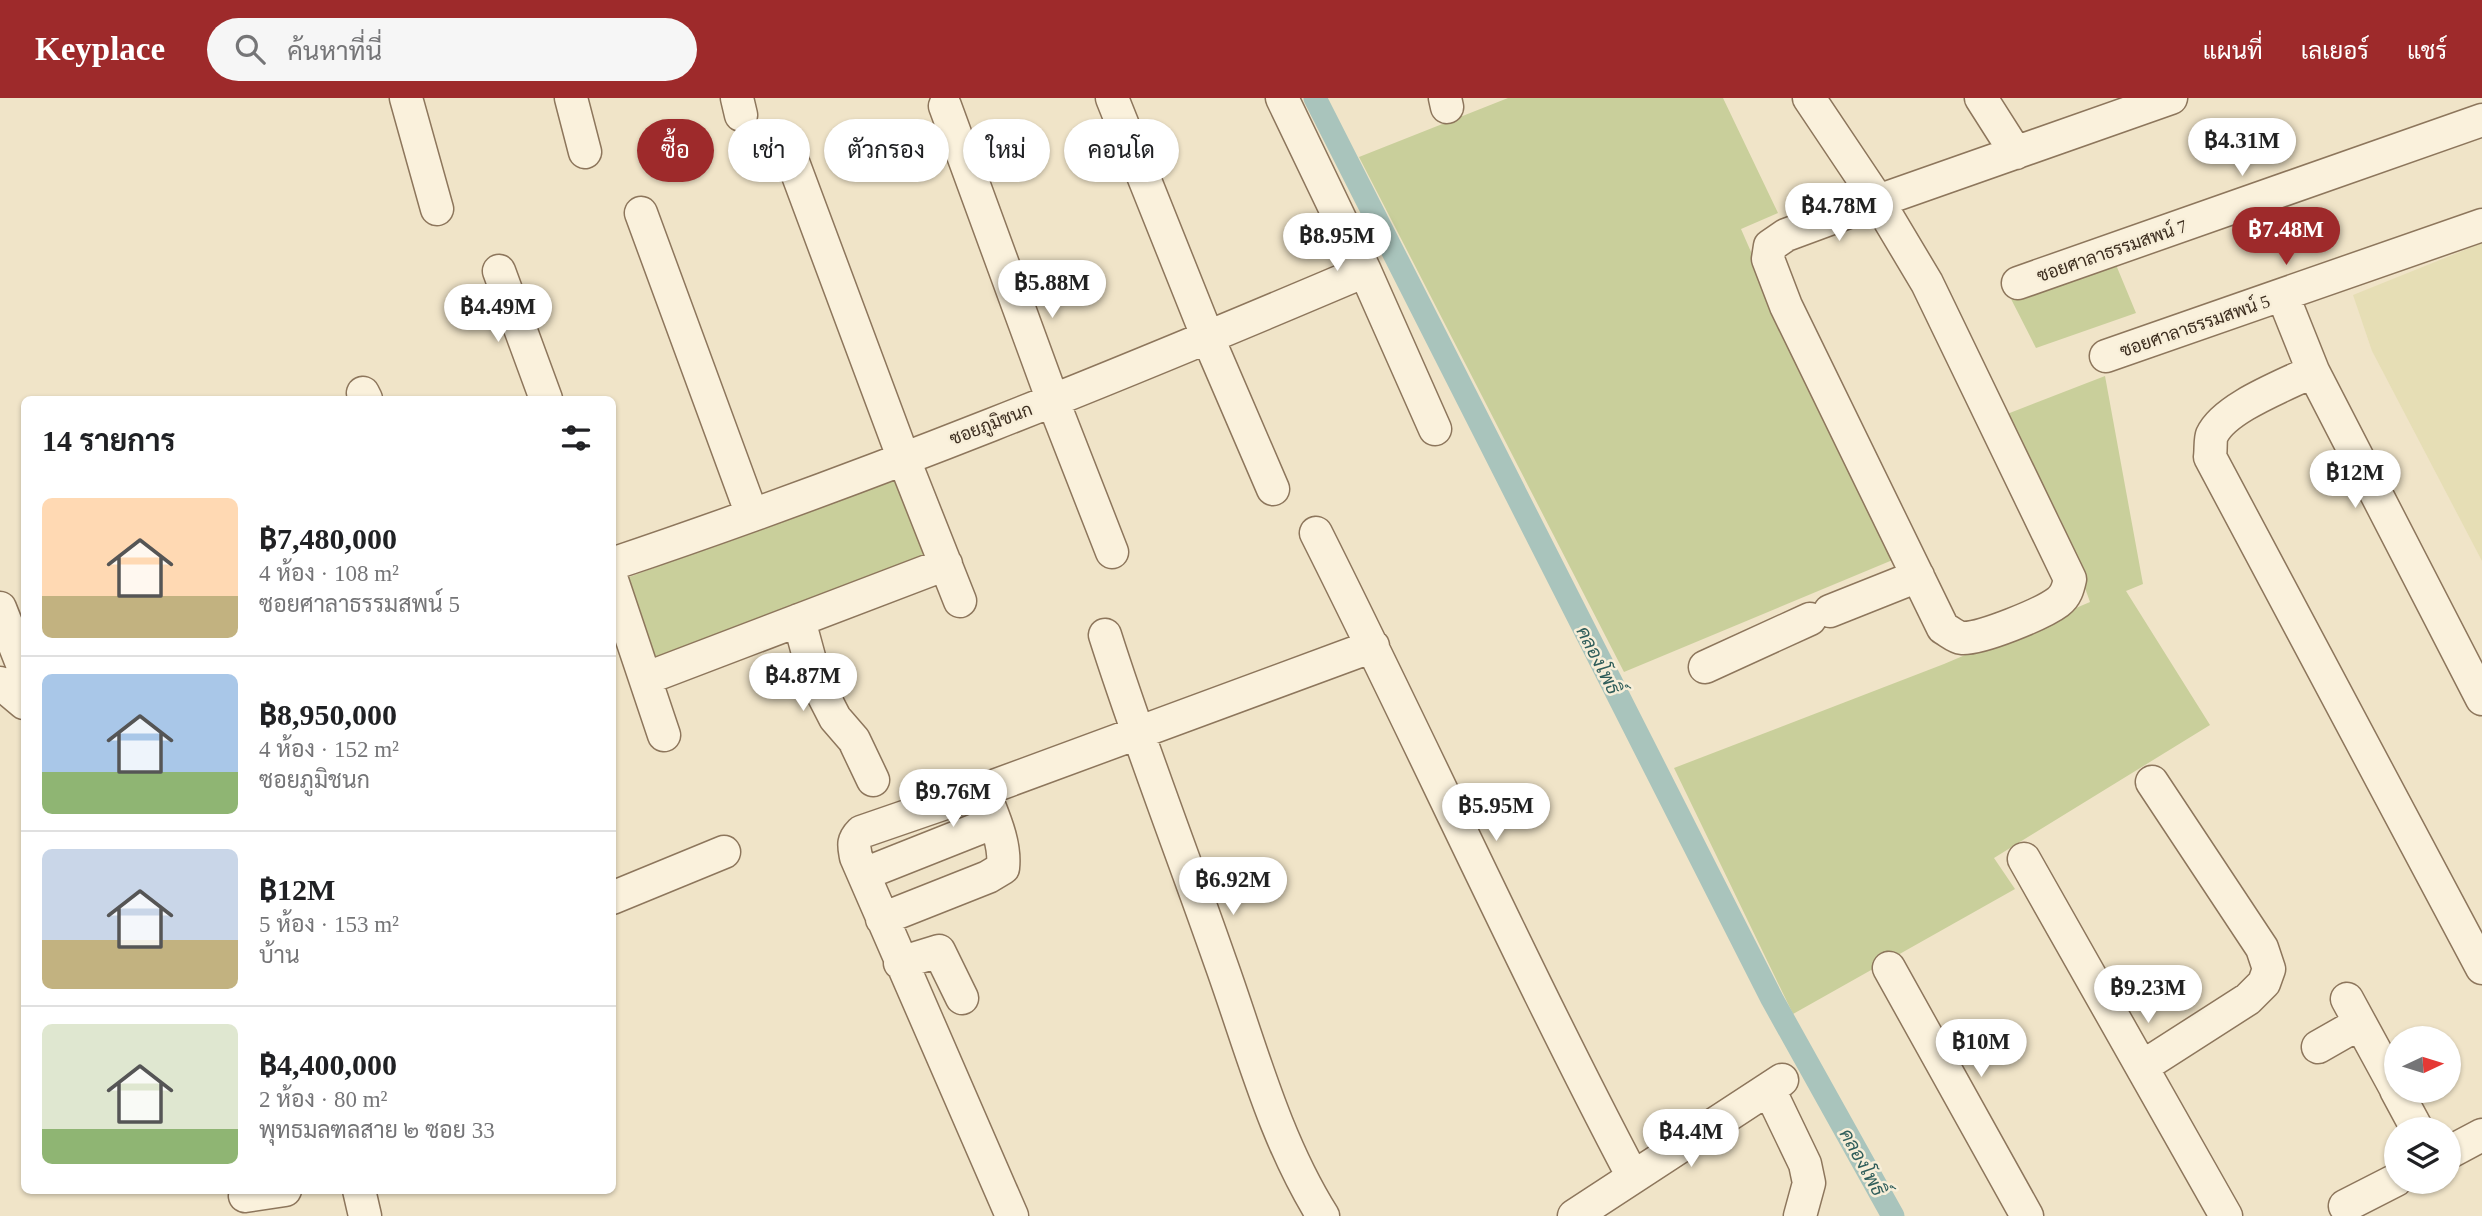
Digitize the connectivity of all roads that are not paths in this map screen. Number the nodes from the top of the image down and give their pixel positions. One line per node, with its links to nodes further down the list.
1 (406, 98): 15 (street)
2 (570, 98): 11 (street)
3 (1112, 98): 22 (street)
4 (1282, 98): 19 (street)
5 (1809, 98): 14 (street)
6 (1981, 98): 12 (street)
7 (2171, 98): 9 (street)
8 (945, 106): 26 (street)
9 (2109, 108): 12 (street)
10 (2482, 120): 20 (street, ซอยศาลาธรรมสพน์ 7)
11 (585, 152)
12 (2016, 153): 14 (street)
13 (800, 182): 28 (street)
14 (1878, 201): 35 (street); 35 (street)
15 (437, 209)
16 (641, 213): 30 (street)
17 (2482, 225): 21 (street, ซอยศาลาธรรมสพน์ 5)
18 (499, 271): 25 (street)
19 (1365, 271): 22 (street, ซอยภูมิชนก); 27 (street)
20 (2018, 283)
21 (2283, 296): 23 (street, ซอยศาลาธรรมสพน์ 5); 24 (street)
22 (1208, 338): 26 (street, ซอยภูมิชนก); 29 (street)
23 (2106, 356)
24 (2313, 371): 46 (street); 61 (street)
25 (545, 396)
26 (1053, 401): 28 (street, ซอยภูมิชนก); 32 (street)
27 (1435, 429)
28 (903, 457): 30 (street, ซอยภูมิชนก); 34 (street)
29 (1273, 489)
30 (752, 515): 33 (street, ซอยภูมิชนก)
31 (1316, 533): 41 (street)
32 (1112, 552)
33 (616, 563)
34 (946, 565): 37 (street); 39 (street)
35 (1918, 576): 43 (street)
36 (616, 591): 44 (street)
37 (960, 601)
38 (0, 608): 42 (street)
39 (799, 620): 44 (street); 50 (street)
40 (1105, 635): 48 (street)
41 (1373, 646): 48 (street); 68 (street)
42 (21, 660)
43 (1704, 667)
44 (647, 678): 49 (street)
45 (0, 683): 47 (street)
46 (2482, 699)
47 (21, 700)
48 (1137, 733): 52 (street); 76 (street)
49 (664, 736)
50 (873, 780)
51 (2152, 782): 64 (street)
52 (983, 790): 53 (street); 56 (street)
53 (995, 822): 56 (street); 58 (street)
54 (724, 852): 57 (street)
55 (2024, 859): 64 (street)
56 (864, 874): 58 (street)
57 (616, 896)
58 (882, 919): 59 (street)
59 (900, 963): 62 (street); 75 (street)
60 (1889, 968): 79 (street)
61 (2482, 968)
62 (962, 998)
63 (2318, 1047): 65 (street)
64 (2142, 1067): 80 (street)
65 (2384, 1067)
66 (2482, 1135): 67 (street)
67 (2461, 1146)
68 (1632, 1175): 77 (street); 78 (street)
69 (2384, 1186): 73 (street)
70 (258, 1194): 72 (street)
71 (360, 1194): 74 (street)
72 (245, 1196)
73 (2345, 1206)
74 (365, 1216)
75 (1012, 1216)
76 (1323, 1216)
77 (1574, 1216)
78 (1800, 1216)
79 (2027, 1216)
80 (2226, 1216)

